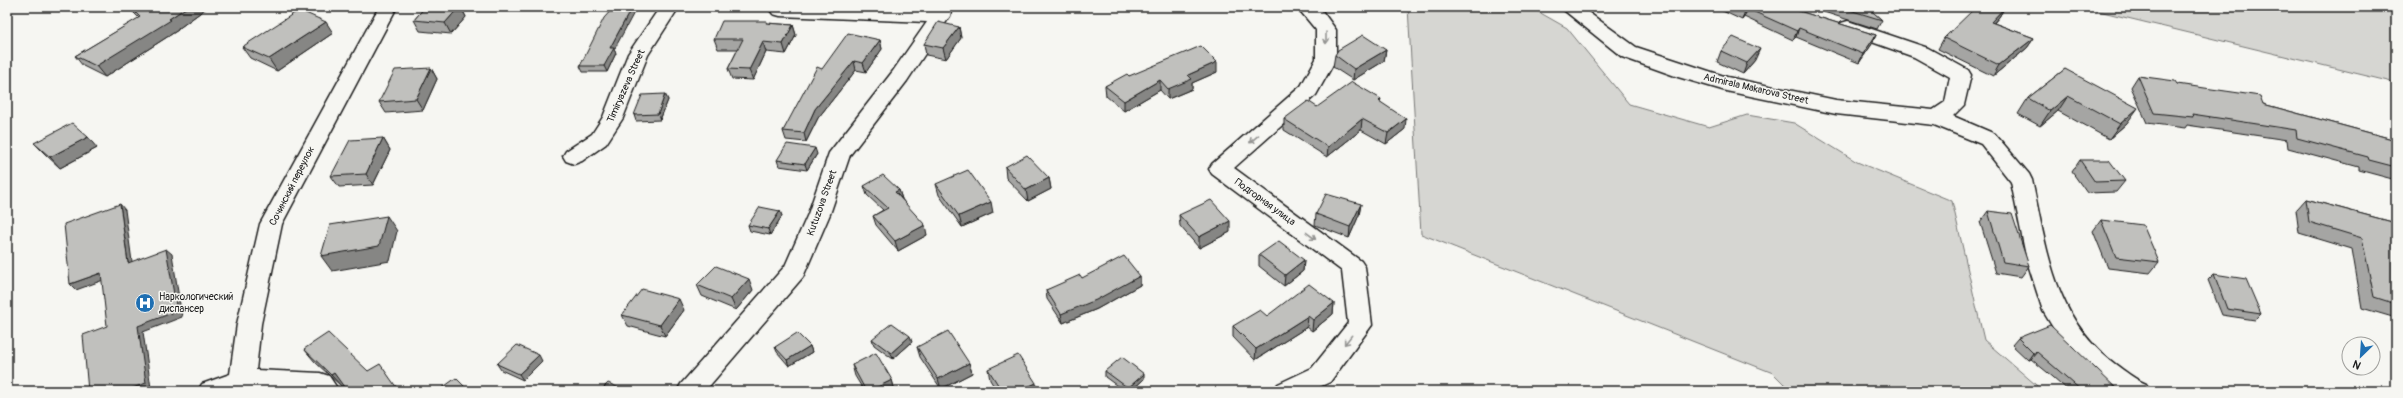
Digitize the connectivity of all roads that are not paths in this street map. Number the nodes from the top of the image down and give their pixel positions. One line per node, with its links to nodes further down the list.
1 (388, 7): 10 (street, Сочинский переулок)
2 (670, 7): 9 (street, Timiryazeva Street)
3 (1306, 7): 14 (street, Подгорная улица, one-way to 14)
4 (1569, 7): 8 (street, Admirala Makarova Street)
5 (780, 10): 6 (street)
6 (942, 12): 13 (street, Kutuzova Street)
7 (1830, 22): 8 (street)
8 (1938, 118): 15 (street, Admirala Makarova Street)
9 (574, 156)
10 (242, 380): 11 (street); 12 (street)
11 (210, 391)
12 (326, 391)
13 (690, 391)
14 (1287, 391)
15 (2137, 391)

